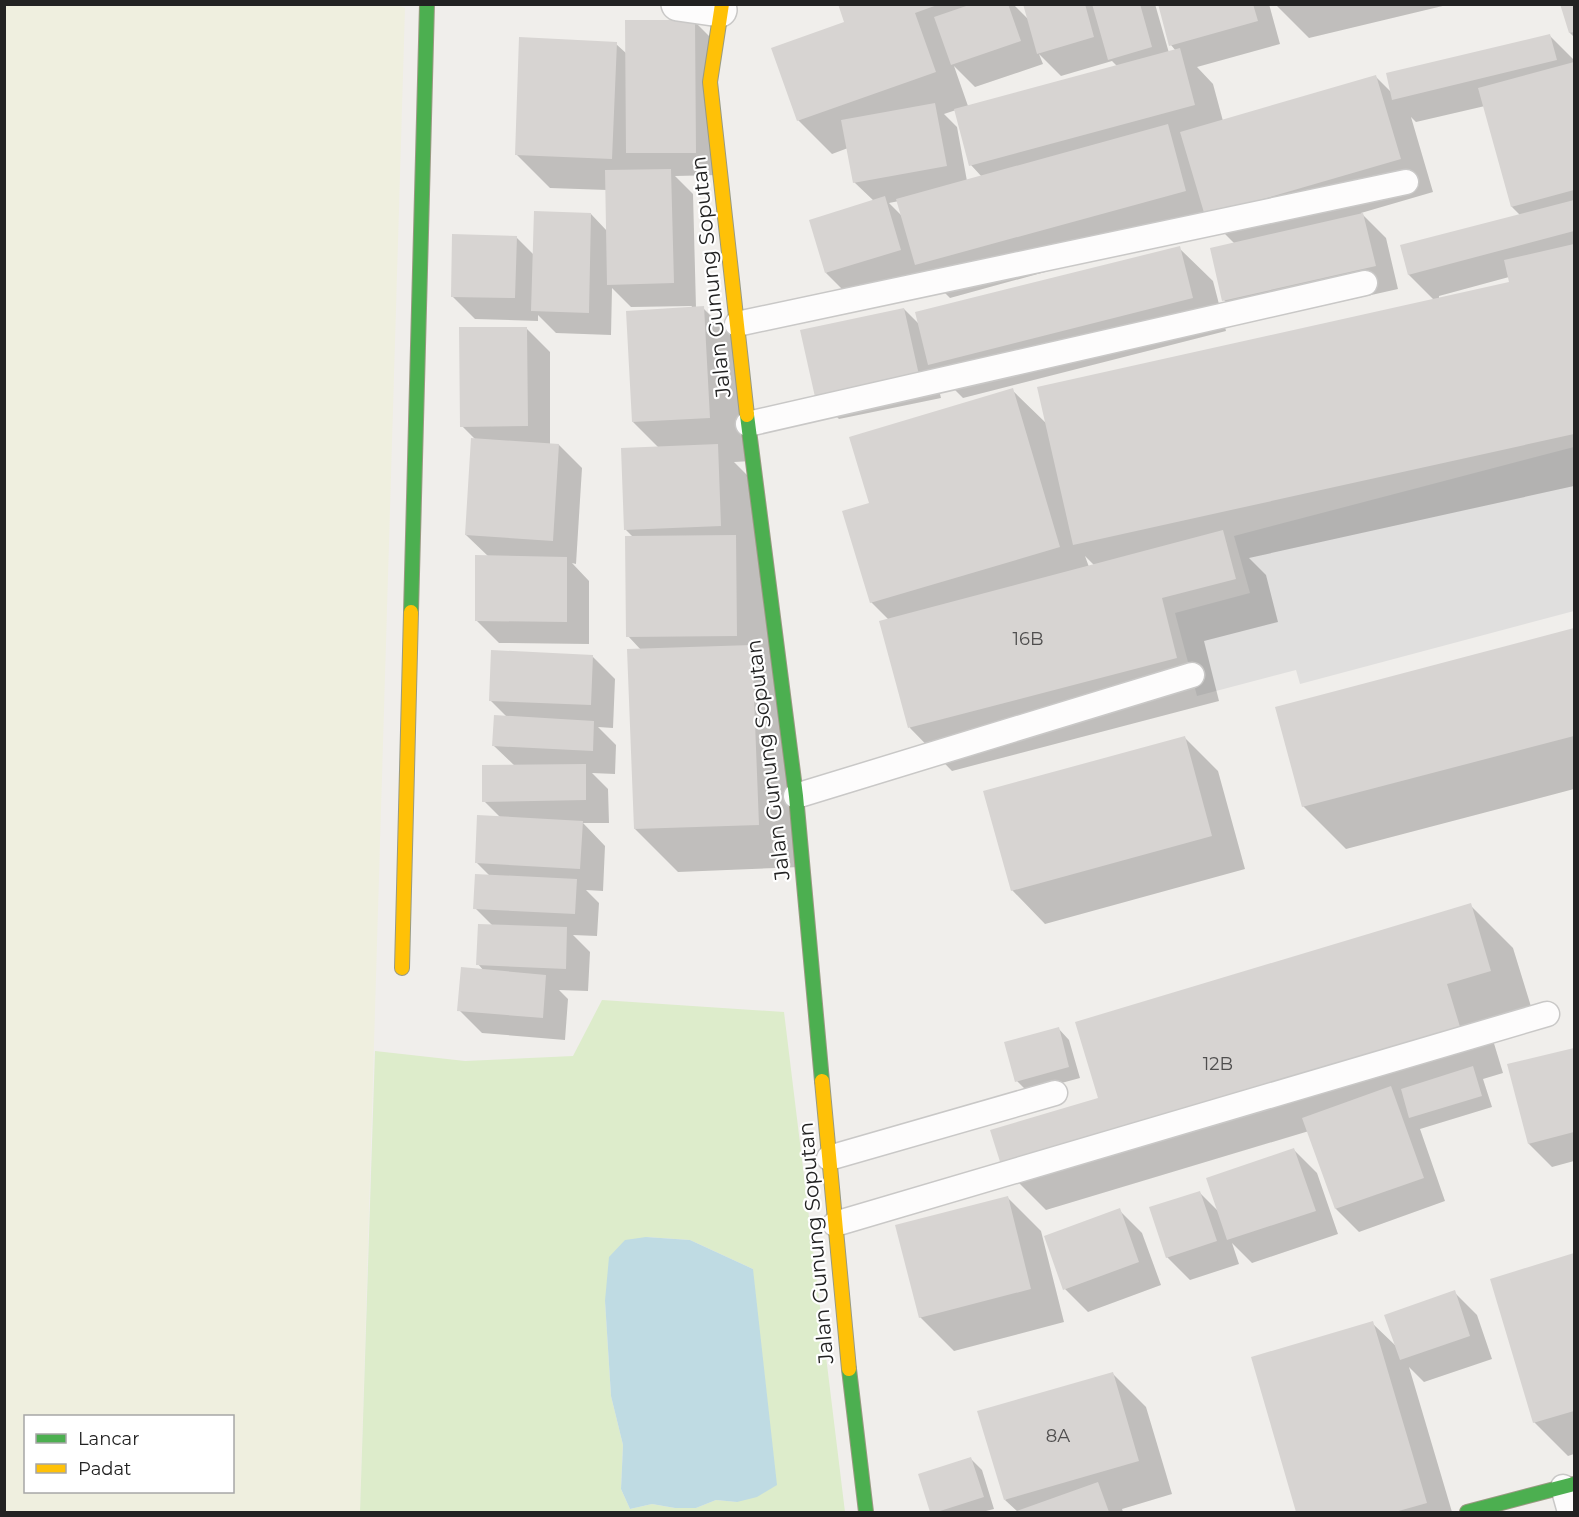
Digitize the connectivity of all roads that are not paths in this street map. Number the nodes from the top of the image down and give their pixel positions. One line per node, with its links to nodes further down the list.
1 (427, 4): 10 (main road)
2 (678, 4): 3 (street)
3 (721, 7): 6 (main road, Jalan Gunung Soputan)
4 (1406, 182): 6 (lane)
5 (1365, 283): 7 (lane)
6 (737, 324): 7 (main road, Jalan Gunung Soputan)
7 (748, 424): 9 (main road, Jalan Gunung Soputan)
8 (1192, 675): 9 (lane)
9 (796, 796): 13 (main road, Jalan Gunung Soputan)
10 (402, 968)
11 (1547, 1014): 14 (lane)
12 (1055, 1093): 13 (lane)
13 (829, 1158): 14 (main road, Jalan Gunung Soputan)
14 (836, 1224): 16 (main road, Jalan Gunung Soputan)
15 (1569, 1485): 17 (main road); 18 (lane)
16 (866, 1512)
17 (1467, 1512)
18 (1570, 1512)

